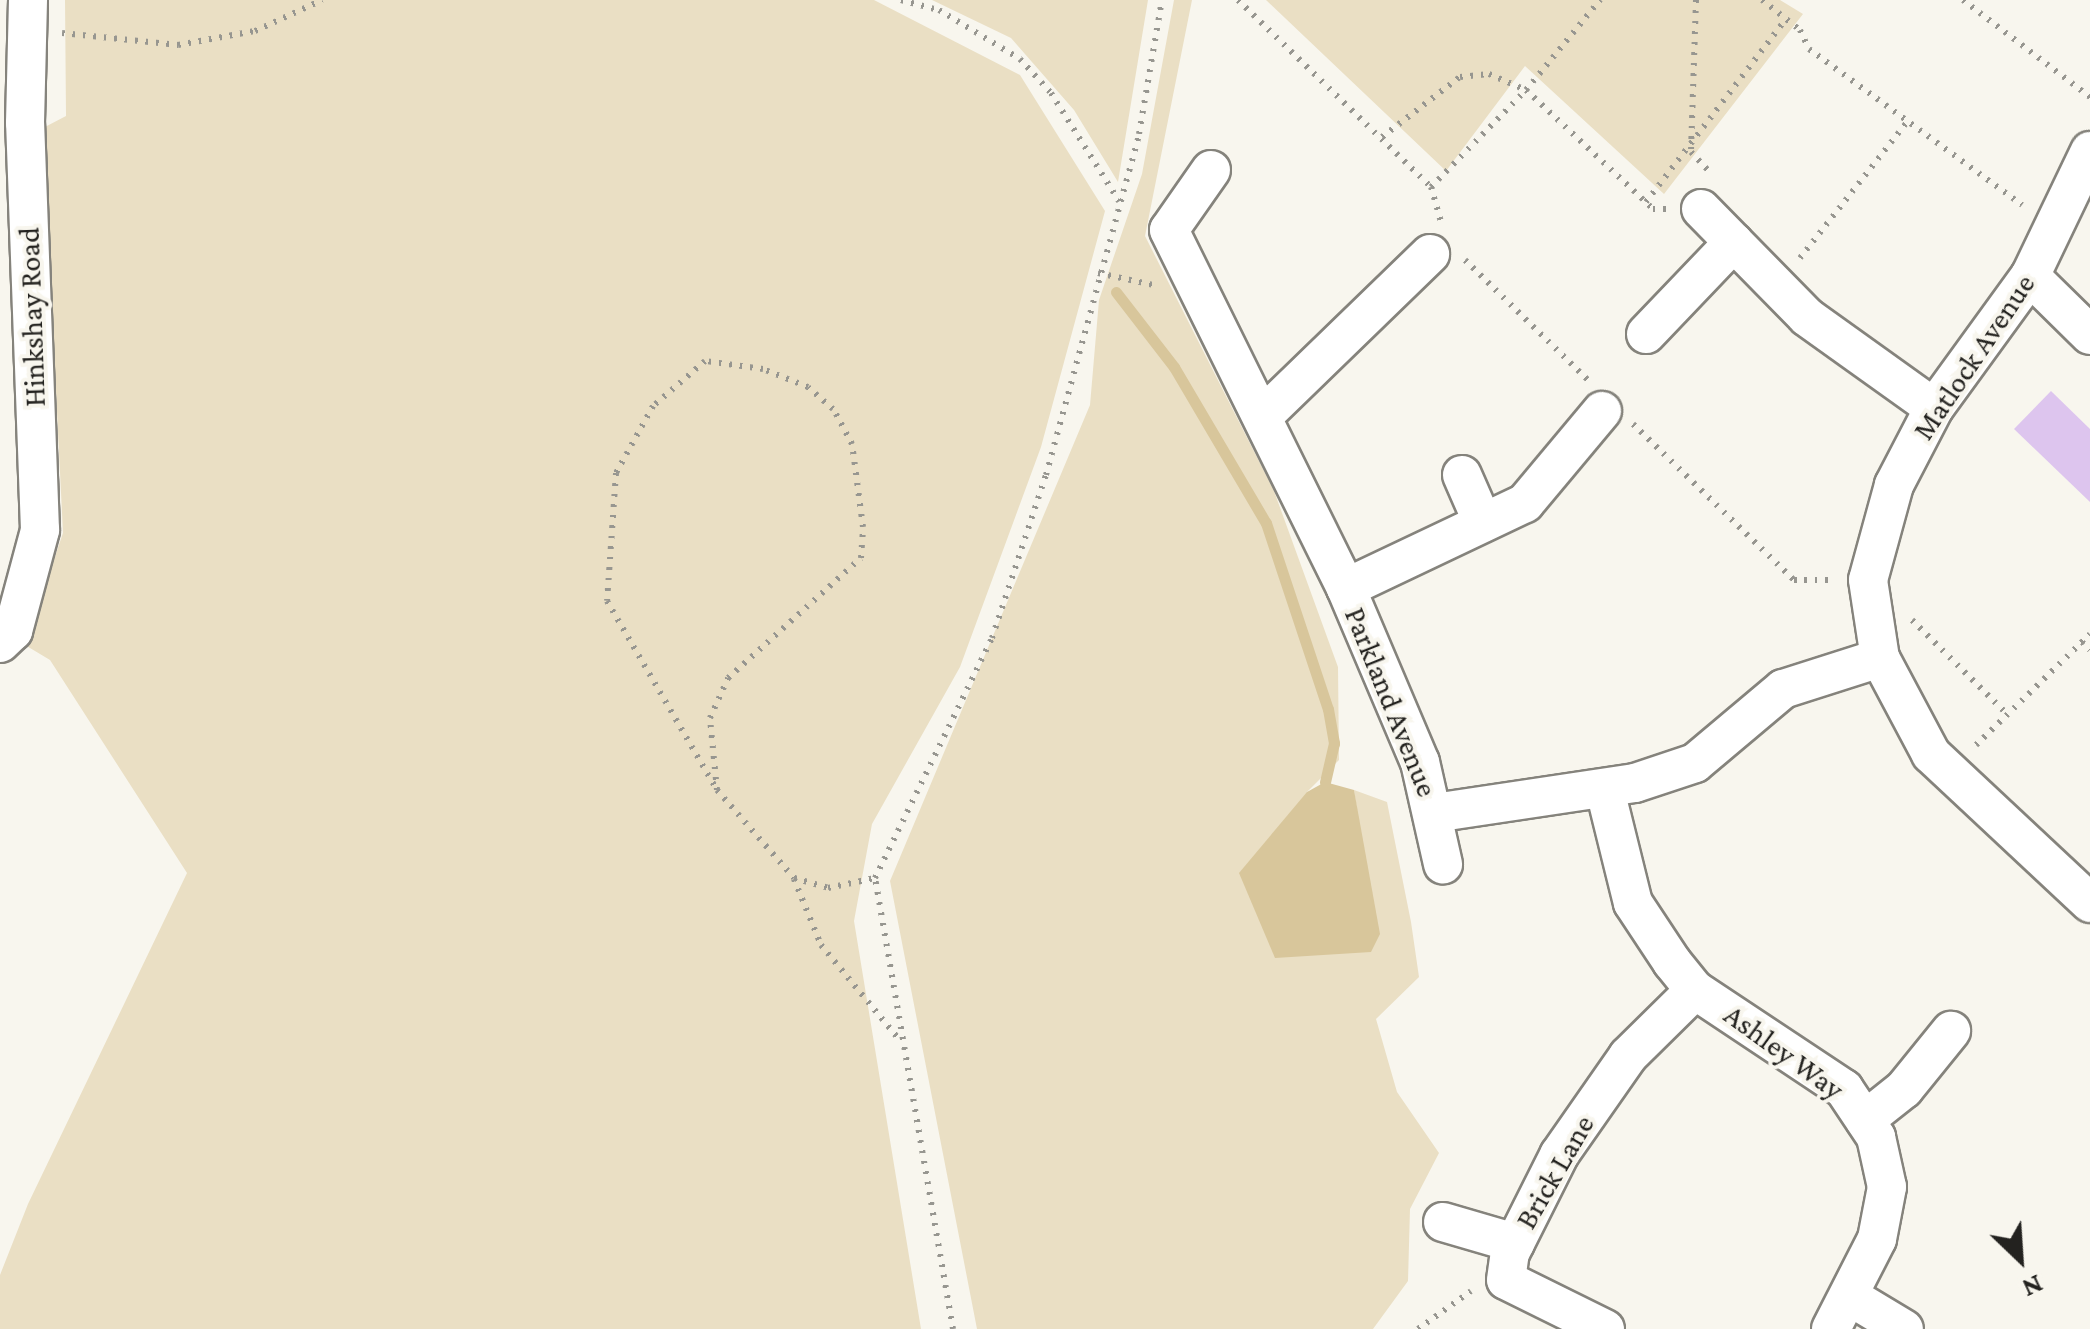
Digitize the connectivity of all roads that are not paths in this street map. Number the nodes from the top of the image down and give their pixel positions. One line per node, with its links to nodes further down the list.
1 (28, 14): 3 (street, Hinkshay Road)
2 (2090, 151): 8 (street, Matlock Avenue)
3 (13, 166): 17 (street, Hinkshay Road)
4 (1211, 170): 13 (street, Parkland Avenue)
5 (1709, 194): 6 (street)
6 (1734, 242): 9 (street); 11 (street)
7 (1430, 254): 13 (street)
8 (2030, 276): 10 (street); 11 (street, Matlock Avenue)
9 (1646, 334)
10 (2090, 336)
11 (1934, 408): 18 (street, Matlock Avenue)
12 (1602, 410): 15 (street)
13 (1266, 414): 16 (street, Parkland Avenue)
14 (1462, 474): 15 (street)
15 (1483, 522): 16 (street)
16 (1346, 588): 20 (street, Parkland Avenue)
17 (6, 637)
18 (1880, 658): 19 (street, Parkland Avenue); 22 (street, Matlock Avenue)
19 (1604, 790): 20 (street, Parkland Avenue); 23 (street, Ashley Way)
20 (1434, 813): 21 (street)
21 (1443, 864)
22 (2090, 903)
23 (1695, 990): 25 (street, Ashley Way); 27 (street, Brick Lane)
24 (1951, 1031): 25 (street)
25 (1864, 1120): 28 (street, Ashley Way)
26 (1442, 1222): 27 (street)
27 (1515, 1244): 29 (street, Brick Lane)
28 (1840, 1313): 30 (street)
29 (1605, 1329)
30 (1904, 1329)

